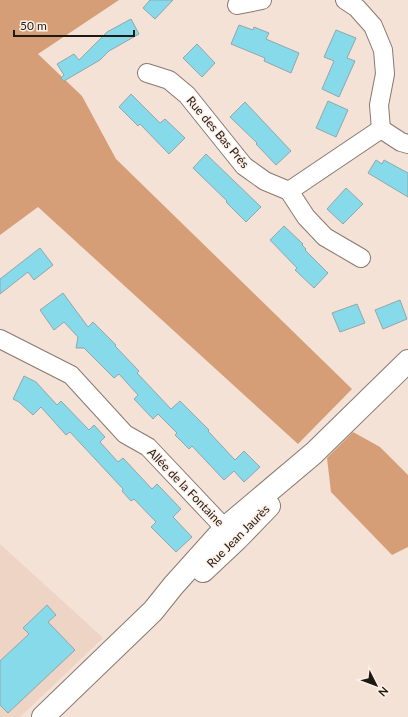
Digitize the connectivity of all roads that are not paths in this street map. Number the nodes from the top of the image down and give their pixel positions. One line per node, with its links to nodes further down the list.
1 (262, 0): 3 (street)
2 (345, 0): 5 (street)
3 (237, 5)
4 (147, 73): 7 (street, Rue des Bas Prés)
5 (381, 129): 6 (street); 7 (street)
6 (408, 144)
7 (289, 191): 8 (street)
8 (361, 258)
9 (0, 340): 11 (street, Allée de la Fontaine)
10 (408, 361): 11 (street, Rue Jean Jaurès)
11 (231, 534): 12 (street, Rue Jean Jaurès)
12 (43, 717)

